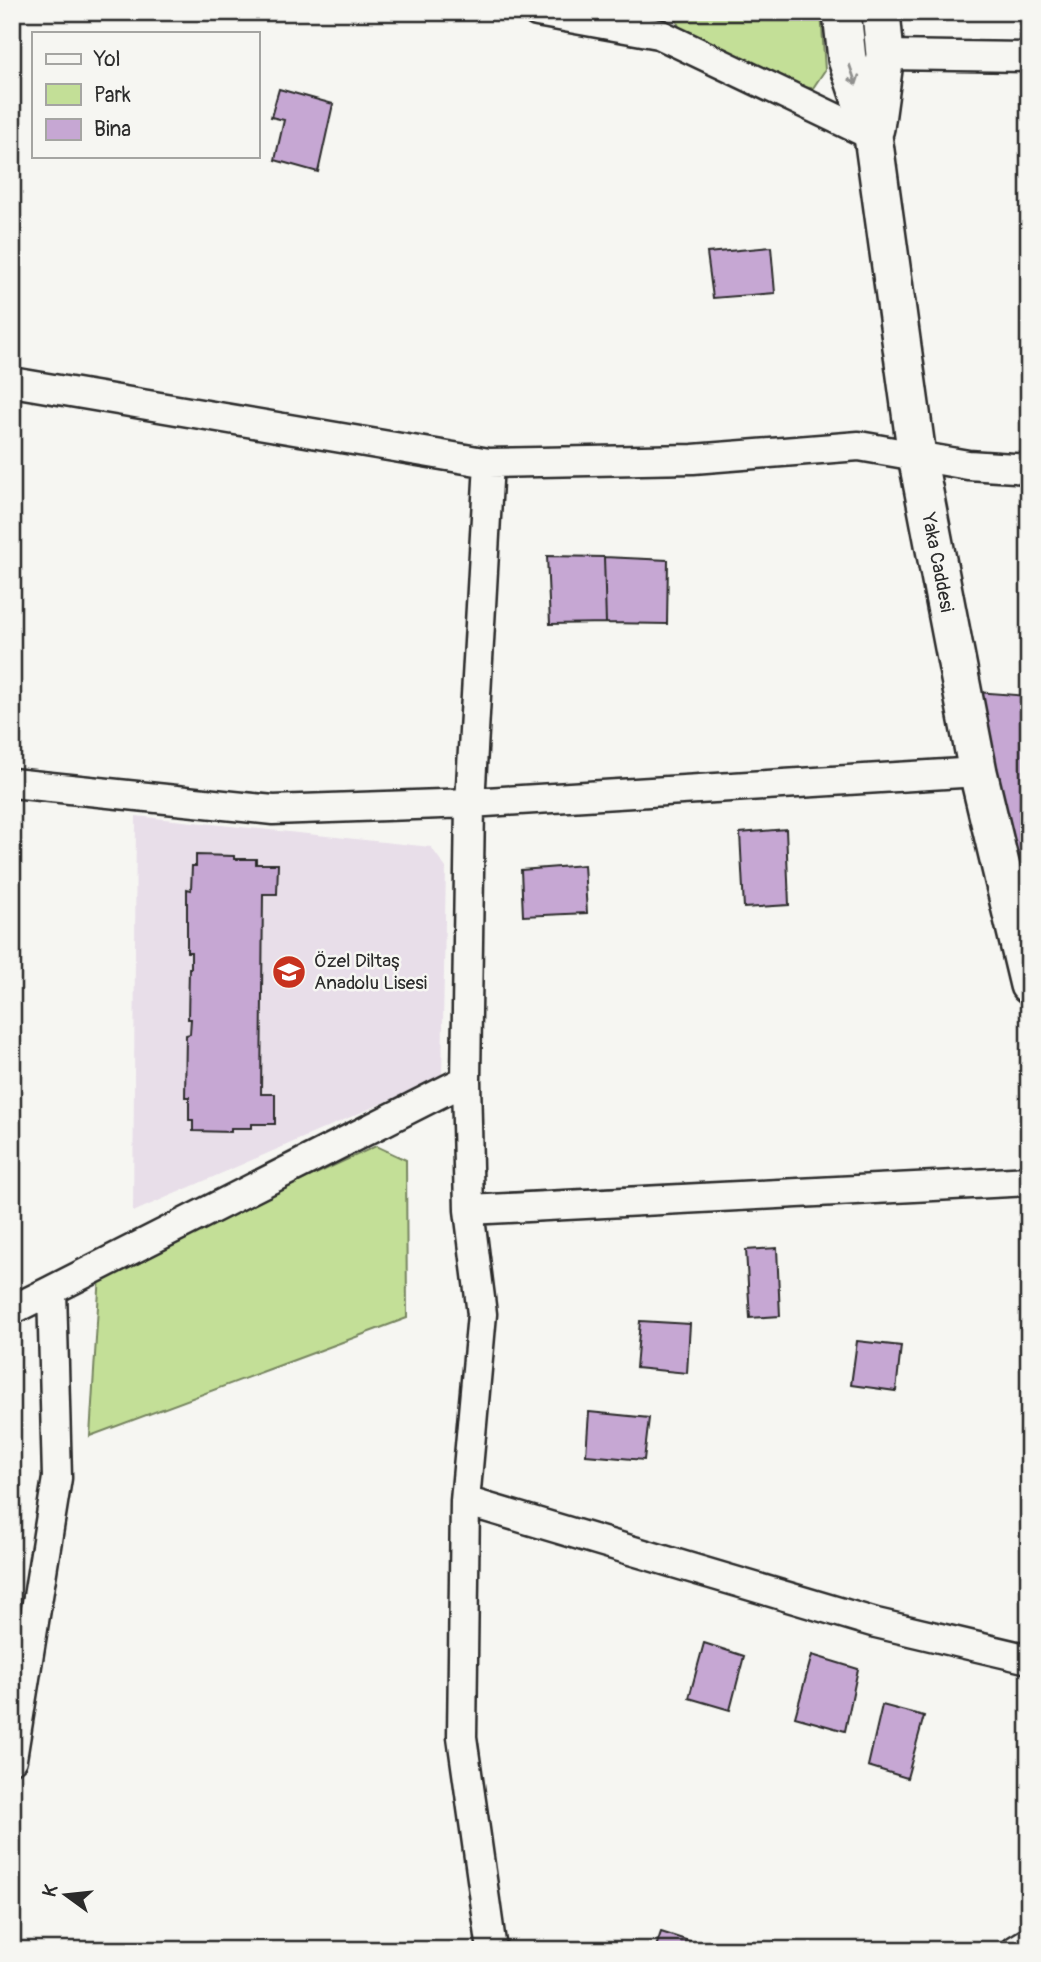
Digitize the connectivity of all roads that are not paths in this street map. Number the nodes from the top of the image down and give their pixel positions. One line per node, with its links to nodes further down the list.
1 (537, 12): 4 (street)
2 (842, 12): 7 (street, Yaka Caddesi, one-way to 7)
3 (881, 12): 5 (street, Yaka Caddesi)
4 (662, 23): 7 (street)
5 (885, 55): 6 (street); 7 (street, Yaka Caddesi)
6 (1029, 57)
7 (873, 136): 9 (street, Yaka Caddesi)
8 (12, 382): 10 (street)
9 (917, 456): 10 (street); 11 (street); 12 (street, Yaka Caddesi)
10 (489, 463): 14 (street)
11 (1029, 469)
12 (978, 772): 14 (street); 15 (street, Yaka Caddesi)
13 (12, 783): 14 (street)
14 (470, 803): 17 (street)
15 (1016, 875): 16 (street, Yaka Caddesi)
16 (1029, 985)
17 (466, 1080): 19 (street); 20 (street)
18 (1029, 1181): 19 (street)
19 (469, 1210): 22 (street)
20 (52, 1290): 21 (street); 24 (street)
21 (12, 1310)
22 (466, 1501): 23 (street); 26 (street)
23 (1029, 1659)
24 (12, 1759)
25 (1029, 1942): 27 (street)
26 (492, 1950)
27 (1016, 1950)

